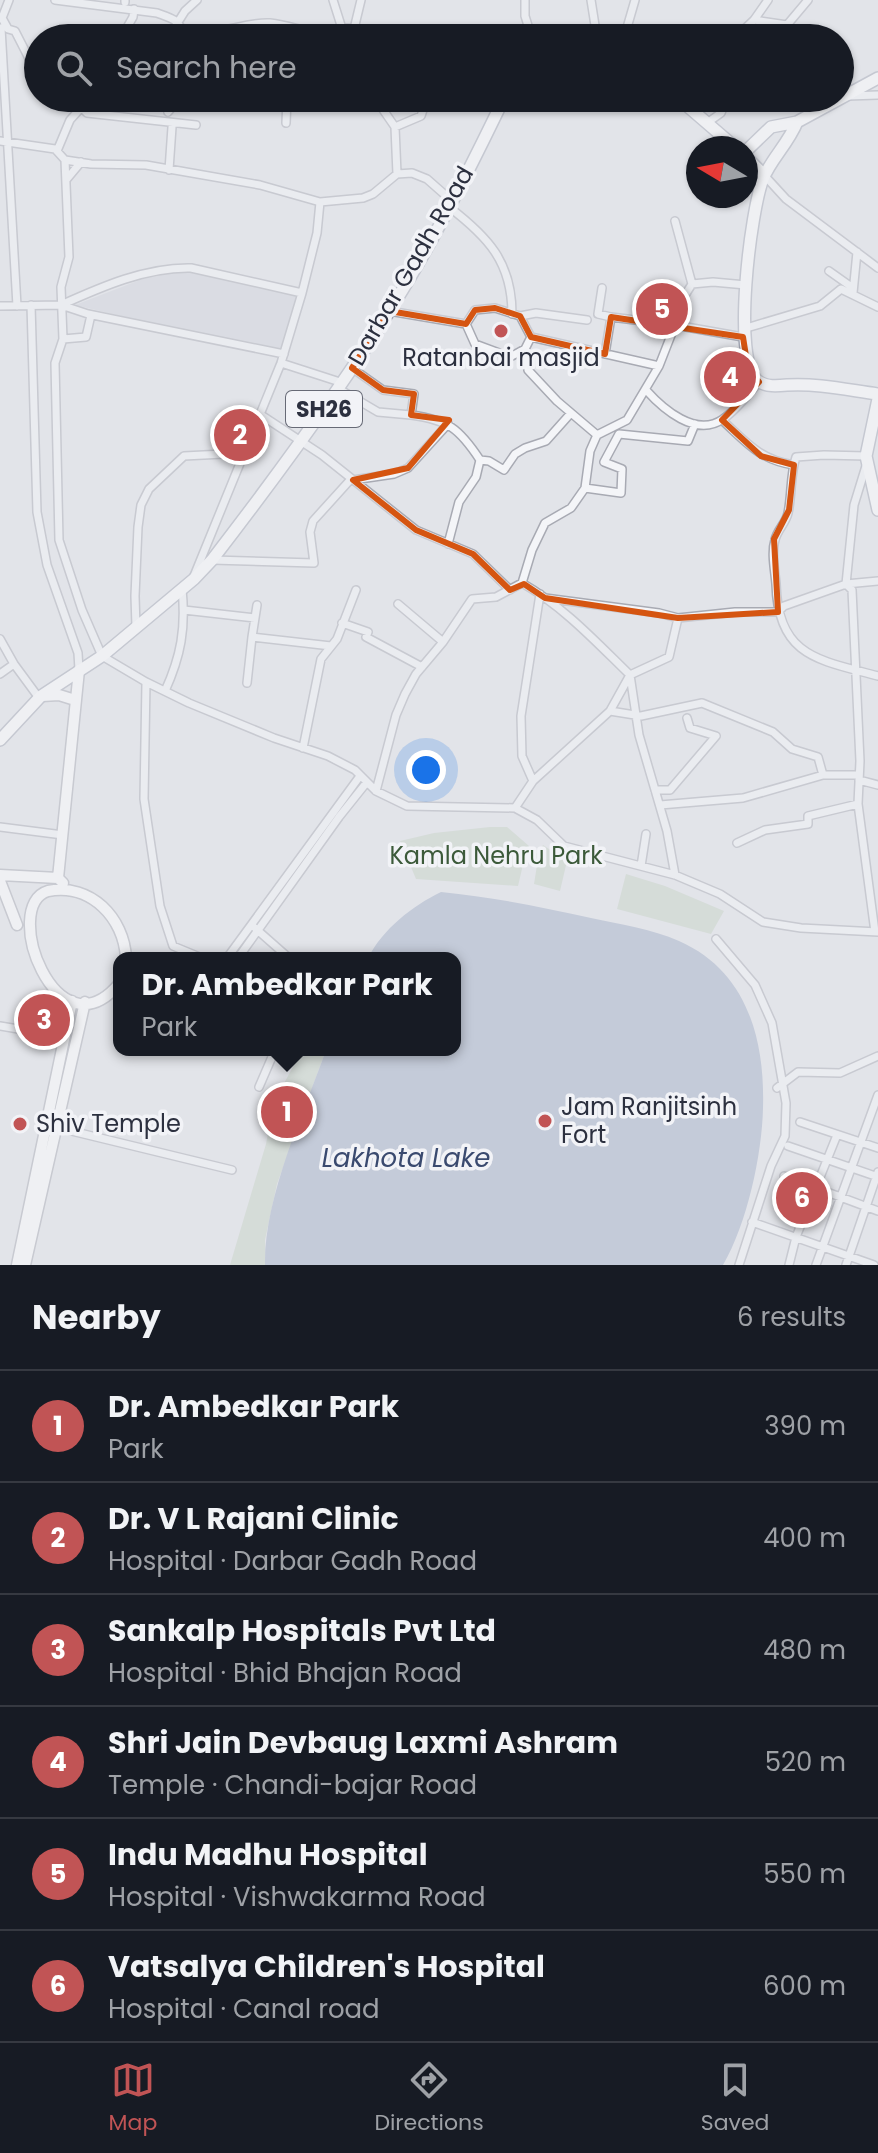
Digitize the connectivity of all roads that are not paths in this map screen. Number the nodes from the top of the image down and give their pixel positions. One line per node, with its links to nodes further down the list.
1 (9, 0): 24 (street)
2 (55, 0): 11 (street)
3 (197, 0): 13 (street)
4 (333, 0): 15 (street)
5 (361, 0): 16 (street)
6 (525, 0): 17 (street)
7 (591, 0): 18 (street)
8 (635, 0): 19 (street)
9 (768, 0): 12 (street)
10 (808, 0): 22 (street)
11 (134, 9): 13 (street); 14 (street)
12 (754, 20): 20 (street); 21 (street)
13 (177, 23)
14 (129, 24)
15 (341, 24)
16 (355, 24)
17 (528, 24)
18 (595, 24)
19 (628, 24)
20 (750, 24)
21 (780, 24)
22 (788, 24)
23 (1, 28): 48 (street)
24 (24, 49)
25 (878, 78): 26 (main road)
26 (854, 92)
27 (878, 95): 28 (street)
28 (854, 96)
29 (77, 112): 49 (street)
30 (86, 112): 42 (street)
31 (176, 112): 42 (street)
32 (286, 112): 40 (street)
33 (385, 112): 44 (street)
34 (422, 112): 44 (street)
35 (497, 112): 58 (main road, Darbar Gadh Road / SH26)
36 (694, 112): 41 (main road)
37 (721, 112): 41 (street)
38 (816, 112): 39 (main road)
39 (797, 122): 46 (main road); 55 (main road)
40 (286, 123)
41 (707, 123): 45 (main road)
42 (173, 125): 43 (street); 53 (street)
43 (196, 125)
44 (395, 127): 54 (street)
45 (722, 136)
46 (758, 139)
47 (0, 141): 48 (street)
48 (9, 143): 49 (street); 71 (street)
49 (57, 151): 50 (street)
50 (65, 160): 51 (street); 56 (street)
51 (81, 162): 53 (street); 56 (street)
52 (758, 169): 55 (main road)
53 (169, 170): 57 (street)
54 (397, 174): 57 (street); 58 (street)
55 (764, 175): 60 (street); 64 (main road)
56 (66, 180): 69 (street)
57 (320, 202): 67 (street)
58 (450, 204): 73 (main road, Darbar Gadh Road / SH26); 75 (street)
59 (675, 221): 63 (street)
60 (857, 252): 61 (street); 66 (street)
61 (878, 268)
62 (829, 271): 66 (street)
63 (692, 284): 64 (street); 79 (street)
64 (746, 285): 80 (main road)
65 (602, 288): 76 (street)
66 (853, 291): 72 (street); 80 (street)
67 (302, 293): 69 (street); 85 (street)
68 (31, 305): 69 (street); 71 (street); 134 (street)
69 (61, 305): 74 (street); 82 (street)
70 (0, 306): 71 (street)
71 (17, 306)
72 (878, 307)
73 (389, 311): 78 (street); 87 (main road, Darbar Gadh Road / SH26)
74 (91, 315): 82 (street); 85 (street)
75 (516, 315): 77 (street); 78 (street); 81 (street)
76 (611, 317): 79 (street); 84 (street)
77 (587, 320)
78 (466, 324): 83 (street)
79 (675, 325): 80 (street); 86 (street)
80 (743, 333): 88 (main road)
81 (531, 337): 83 (street); 84 (street)
82 (63, 339): 131 (street)
83 (525, 349): 92 (street)
84 (605, 354): 86 (street)
85 (283, 359): 89 (street); 93 (street)
86 (659, 366): 90 (street)
87 (352, 368): 89 (main road, Darbar Gadh Road / SH26); 94 (street)
88 (759, 382): 91 (main road); 95 (street)
89 (341, 386): 94 (street); 100 (main road, Darbar Gadh Road / SH26)
90 (646, 390): 98 (street); 99 (street)
91 (878, 396): 96 (main road)
92 (571, 413): 99 (street); 102 (street)
93 (261, 415): 100 (street); 101 (street)
94 (411, 415): 97 (street)
95 (722, 420): 98 (street); 104 (street)
96 (876, 423): 103 (main road)
97 (448, 424): 102 (street); 105 (street)
98 (695, 424): 107 (street)
99 (597, 435): 107 (street)
100 (301, 441): 105 (street); 110 (main road, Darbar Gadh Road / SH26)
101 (243, 453): 111 (street); 126 (street)
102 (480, 460): 109 (street)
103 (866, 460): 104 (street); 106 (main road); 114 (street)
104 (794, 465): 122 (street)
105 (352, 480): 109 (street); 110 (street)
106 (875, 483): 108 (main road)
107 (585, 488): 113 (street)
108 (878, 510)
109 (448, 544): 117 (street)
110 (212, 560): 111 (main road, Darbar Gadh Road / SH26)
111 (194, 579): 115 (main road, Darbar Gadh Road / SH26)
112 (878, 581): 114 (street)
113 (522, 583): 117 (street); 118 (street)
114 (846, 584): 122 (street); 135 (street)
115 (182, 589): 121 (street); 126 (main road, Darbar Gadh Road / SH26)
116 (356, 590): 125 (street)
117 (510, 590): 129 (street)
118 (543, 596): 124 (street); 137 (street); 152 (street)
119 (398, 604): 129 (street)
120 (257, 605): 123 (street)
121 (184, 610): 123 (street); 141 (street)
122 (778, 612): 124 (street); 135 (street)
123 (255, 618): 127 (street)
124 (678, 618): 137 (street)
125 (342, 623): 130 (street); 133 (street)
126 (136, 627): 131 (main road, Darbar Gadh Road / SH26)
127 (252, 637): 130 (street); 140 (street)
128 (0, 639): 132 (street)
129 (443, 642): 133 (street)
130 (331, 646): 148 (street)
131 (102, 656): 134 (main road, Darbar Gadh Road / SH26); 139 (street)
132 (14, 664): 136 (street); 142 (street)
133 (422, 667): 155 (street)
134 (79, 670): 142 (main road, SH26); 143 (main road)
135 (857, 671): 138 (street); 150 (street)
136 (0, 674)
137 (630, 675): 144 (street); 145 (street)
138 (878, 676)
139 (146, 682): 141 (street); 175 (street)
140 (247, 683)
141 (165, 691): 148 (street)
142 (40, 697): 143 (main road); 147 (main road, SH26)
143 (75, 700): 161 (main road)
144 (610, 711): 145 (street); 152 (street)
145 (635, 716): 149 (street); 154 (street)
146 (687, 718): 154 (street)
147 (0, 740)
148 (303, 748): 151 (street)
149 (823, 775): 150 (street); 157 (street)
150 (859, 778): 153 (street); 156 (street)
151 (364, 779): 155 (street); 170 (street)
152 (533, 781): 158 (street)
153 (878, 785)
154 (655, 790): 157 (street)
155 (376, 791): 158 (street)
156 (858, 804): 162 (street); 171 (street)
157 (660, 805): 165 (street)
158 (515, 808): 163 (street)
159 (0, 827): 161 (street)
160 (646, 834): 163 (street)
161 (63, 835): 166 (main road)
162 (737, 843)
163 (641, 866): 165 (street)
164 (0, 875): 166 (main road)
165 (675, 875): 171 (street)
166 (58, 878): 168 (main road)
167 (0, 881): 169 (main road)
168 (71, 889): 169 (main road); 174 (main road)
169 (17, 925): 172 (main road)
170 (255, 928): 176 (street); 177 (street); 178 (street)
171 (876, 932)
172 (18, 938)
173 (716, 939): 187 (street)
174 (126, 952)
175 (188, 952)
176 (233, 952)
177 (241, 952)
178 (282, 952)
179 (30, 973): 181 (main road)
180 (113, 991): 182 (main road)
181 (72, 1001): 182 (main road); 184 (main road)
182 (85, 1002): 191 (main road)
183 (0, 1026): 184 (street)
184 (66, 1037): 191 (main road)
185 (272, 1056): 188 (street)
186 (878, 1056): 187 (street)
187 (780, 1086): 205 (street)
188 (259, 1087)
189 (878, 1095): 193 (street)
190 (800, 1122): 192 (street)
191 (51, 1126): 198 (street); 209 (main road); 210 (main road)
192 (837, 1135): 193 (street); 196 (street)
193 (862, 1143): 195 (street); 197 (street)
194 (788, 1146): 196 (street)
195 (878, 1148)
196 (827, 1158): 197 (street); 201 (street)
197 (852, 1169): 199 (street); 202 (street)
198 (232, 1170)
199 (877, 1175): 203 (street)
200 (784, 1176): 201 (street)
201 (816, 1188): 202 (street); 206 (street)
202 (841, 1199): 203 (street); 207 (street)
203 (865, 1206): 204 (street); 208 (street)
204 (878, 1211)
205 (752, 1222): 206 (street); 211 (street)
206 (796, 1237): 207 (street); 212 (street)
207 (824, 1247): 208 (street); 213 (street)
208 (850, 1256): 214 (street); 215 (street)
209 (17, 1265)
210 (25, 1265)
211 (739, 1265)
212 (789, 1265)
213 (816, 1265)
214 (846, 1265)
215 (874, 1265)

